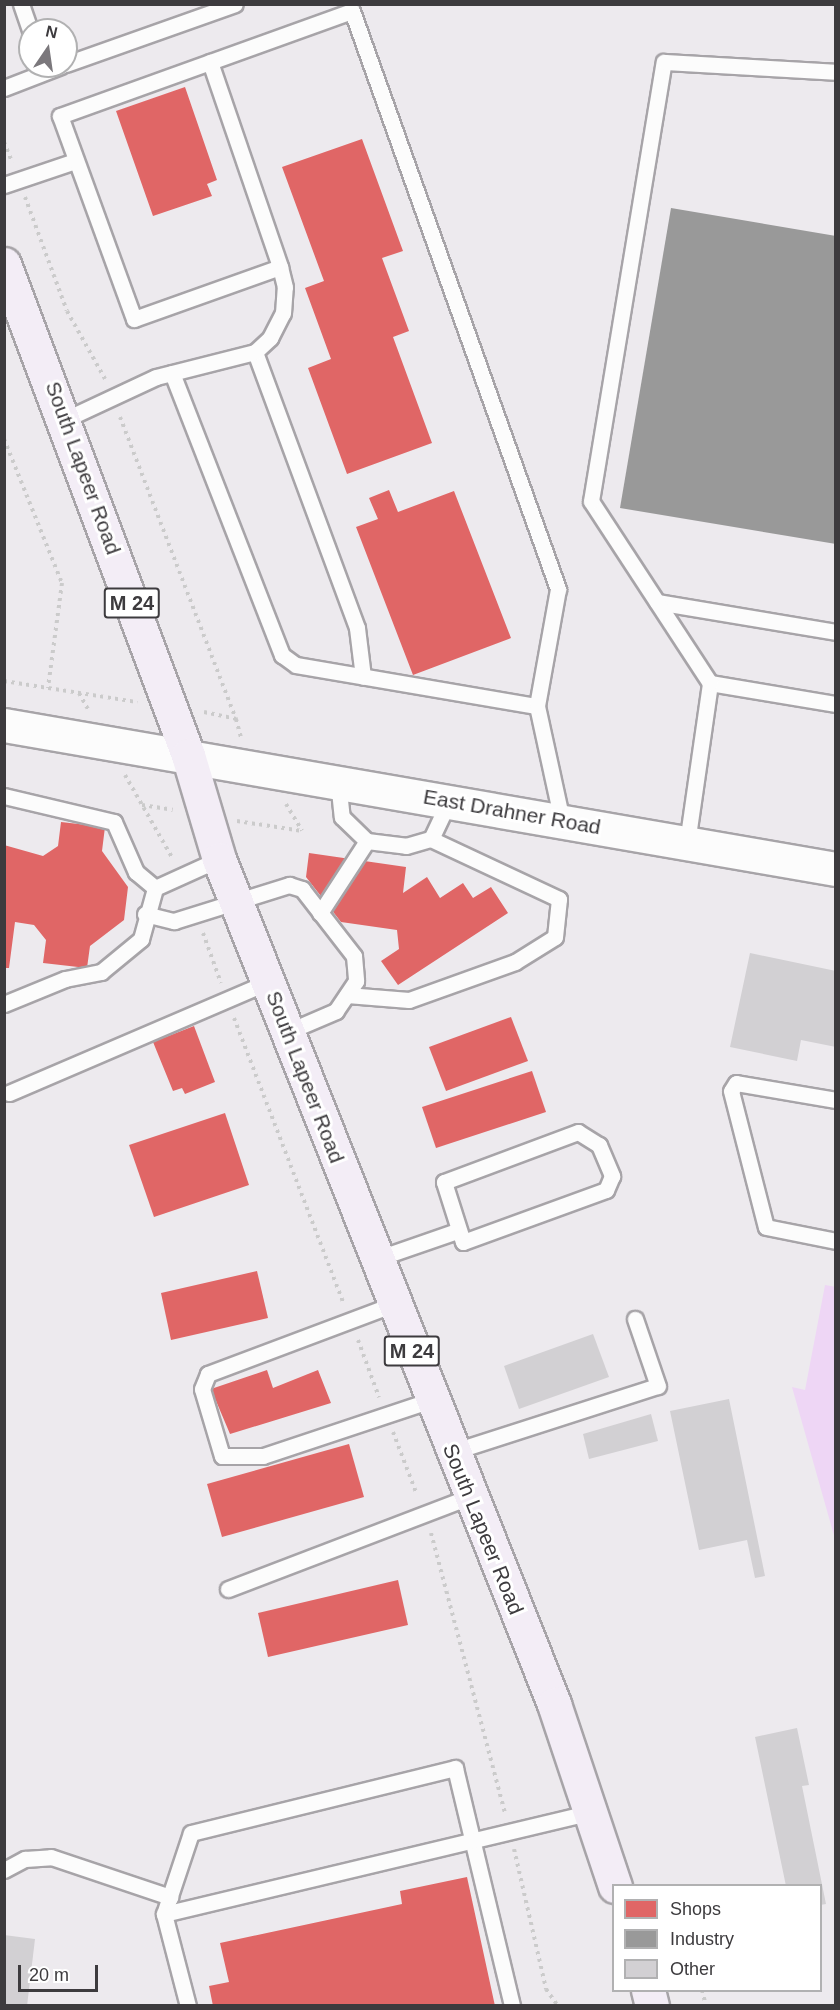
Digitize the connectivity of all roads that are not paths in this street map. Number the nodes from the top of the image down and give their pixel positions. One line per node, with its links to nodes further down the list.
1 (235, 4): 2 (lane)
2 (78, 60)
3 (210, 62): 7 (lane); 10 (lane); 19 (lane)
4 (836, 72): 14 (lane)
5 (26, 78): 6 (lane)
6 (4, 88)
7 (75, 160): 8 (lane); 10 (lane)
8 (12, 182)
9 (4, 264): 13 (main road, South Lapeer Road / M 24)
10 (280, 267): 11 (lane)
11 (255, 352): 12 (lane); 16 (lane)
12 (172, 373): 13 (lane); 16 (lane)
13 (66, 419): 21 (main road, South Lapeer Road / M 24)
14 (657, 602): 15 (lane); 17 (lane)
15 (836, 632)
16 (363, 677): 19 (lane)
17 (710, 683): 18 (lane); 28 (lane)
18 (836, 704)
19 (537, 706): 25 (lane)
20 (4, 725): 21 (street, East Drahner Road)
21 (188, 755): 22 (street, East Drahner Road); 29 (main road, South Lapeer Road / M 24)
22 (338, 782): 24 (street, East Drahner Road); 27 (lane)
23 (4, 796): 31 (lane)
24 (449, 801): 25 (street, East Drahner Road); 26 (lane)
25 (562, 821): 28 (street, East Drahner Road)
26 (431, 839): 27 (lane); 36 (lane)
27 (367, 841): 34 (lane)
28 (687, 843): 30 (street, East Drahner Road)
29 (219, 859): 31 (lane); 32 (main road, South Lapeer Road / M 24)
30 (836, 869)
31 (155, 888): 33 (lane)
32 (237, 904): 33 (lane); 34 (lane); 35 (main road, South Lapeer Road / M 24)
33 (145, 914): 37 (lane)
34 (320, 914): 36 (lane)
35 (268, 982): 38 (main road, South Lapeer Road / M 24); 39 (lane)
36 (347, 995): 38 (lane)
37 (4, 1004)
38 (287, 1032): 43 (main road, South Lapeer Road / M 24)
39 (9, 1093)
40 (836, 1100): 42 (lane)
41 (457, 1231): 41 (lane); 43 (lane)
42 (836, 1241)
43 (376, 1259): 44 (main road, South Lapeer Road / M 24)
44 (394, 1304): 46 (main road, South Lapeer Road / M 24); 46 (lane)
45 (635, 1319): 47 (lane)
46 (431, 1400): 47 (main road, South Lapeer Road / M 24)
47 (452, 1452): 48 (main road, South Lapeer Road / M 24)
48 (470, 1497): 49 (lane); 50 (main road, South Lapeer Road / M 24)
49 (228, 1588)
50 (591, 1812): 51 (lane); 53 (main road, South Lapeer Road / M 24)
51 (474, 1839): 54 (lane); 55 (lane); 57 (lane)
52 (4, 1870): 54 (lane)
53 (614, 1884)
54 (170, 1897): 55 (lane)
55 (164, 1914): 56 (lane)
56 (188, 2006)
57 (512, 2006)

